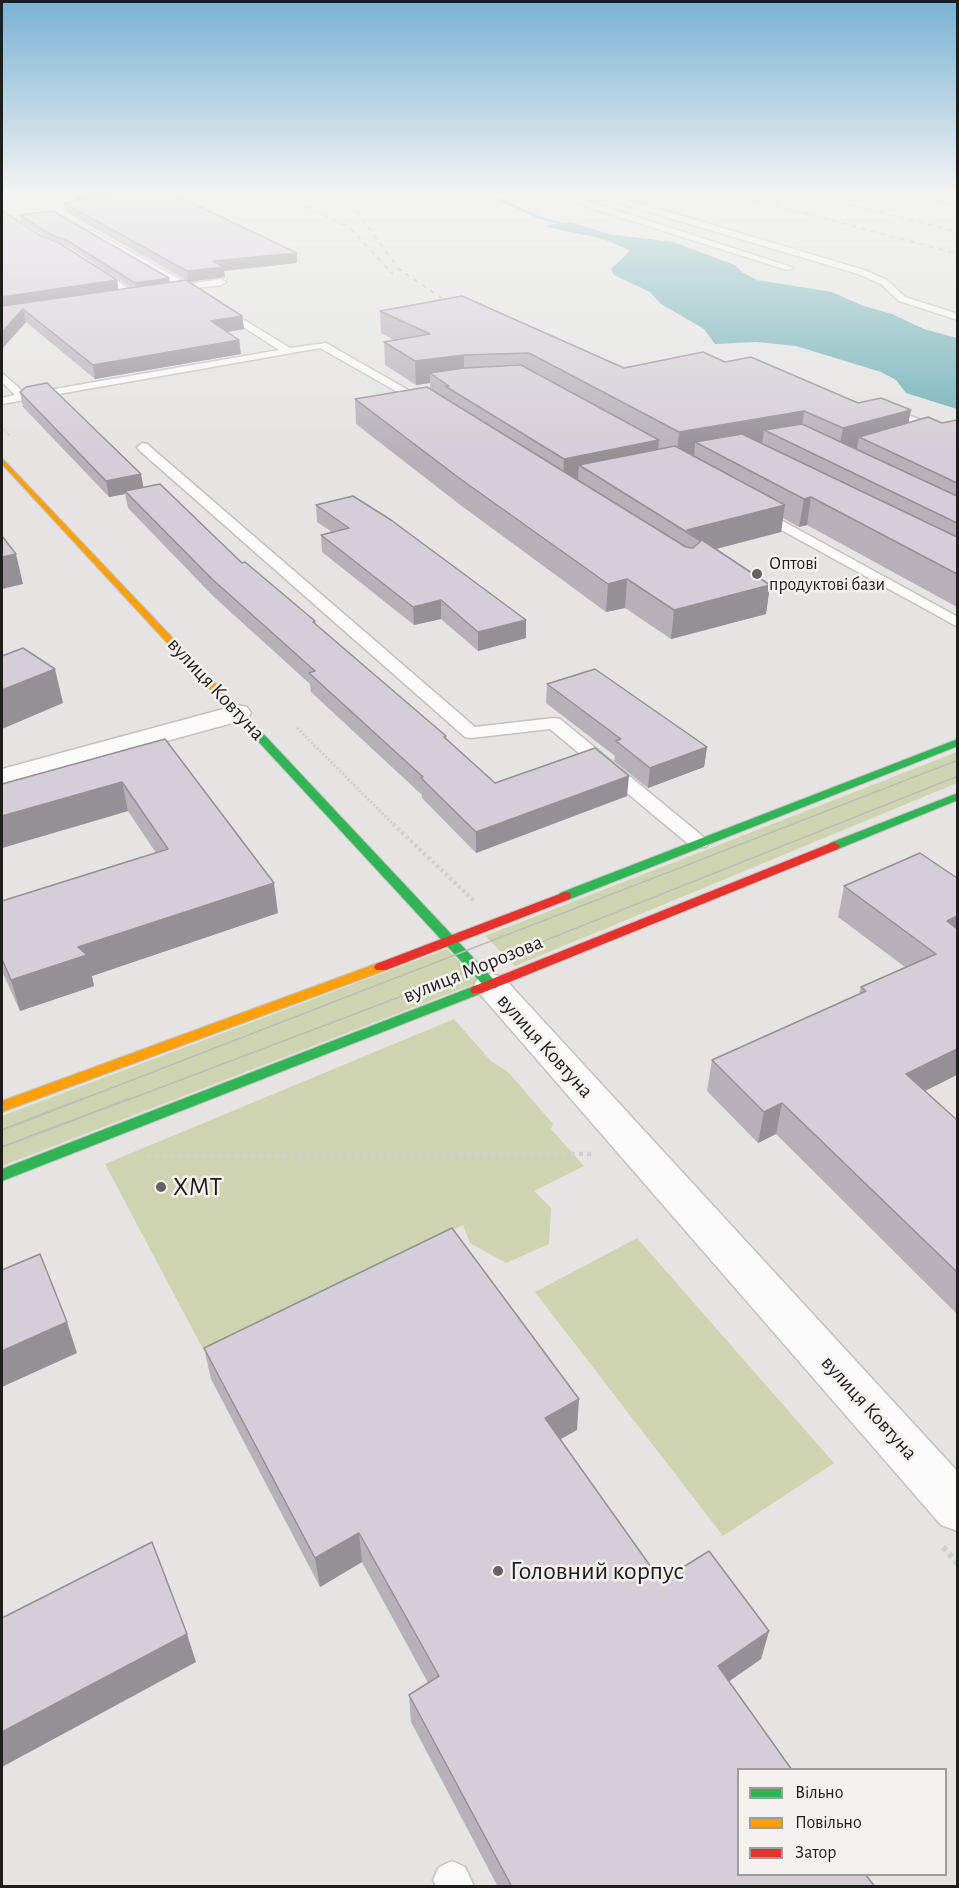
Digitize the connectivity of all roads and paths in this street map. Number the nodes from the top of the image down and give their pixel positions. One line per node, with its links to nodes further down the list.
1 (113, 279): 7 (lane)
2 (172, 279): 5 (lane)
3 (877, 279): 9 (lane)
4 (221, 282): 5 (lane)
5 (186, 287): 6 (lane)
6 (166, 291)
7 (114, 298)
8 (207, 299): 10 (lane)
9 (957, 317)
10 (288, 351): 13 (lane); 14 (lane)
11 (2, 376): 14 (lane)
12 (431, 389): 13 (lane)
13 (409, 392): 16 (lane)
14 (23, 397): 15 (lane)
15 (2, 401)
16 (438, 411)
17 (896, 414): 18 (lane)
18 (941, 431): 19 (lane); 20 (lane)
19 (957, 437)
20 (918, 438)
21 (143, 447): 29 (lane)
22 (5, 468): 25 (main road, вулиця Ковтуна)
23 (745, 504): 24 (lane)
24 (957, 623)
25 (238, 713): 27 (street); 30 (main road, вулиця Ковтуна)
26 (957, 742): 29 (main road, вулиця Морозова)
27 (2, 777)
28 (957, 796): 31 (main road, вулиця Морозова)
29 (699, 843): 30 (main road, вулиця Морозова)
30 (451, 941): 31 (main road, вулиця Ковтуна); 32 (main road, вулиця Морозова)
31 (491, 985): 35 (main road, вулиця Морозова); 36 (street, вулиця Ковтуна)
32 (2, 1107)
33 (593, 1154): 34 (path)
34 (138, 1156)
35 (2, 1175)
36 (957, 1508)

